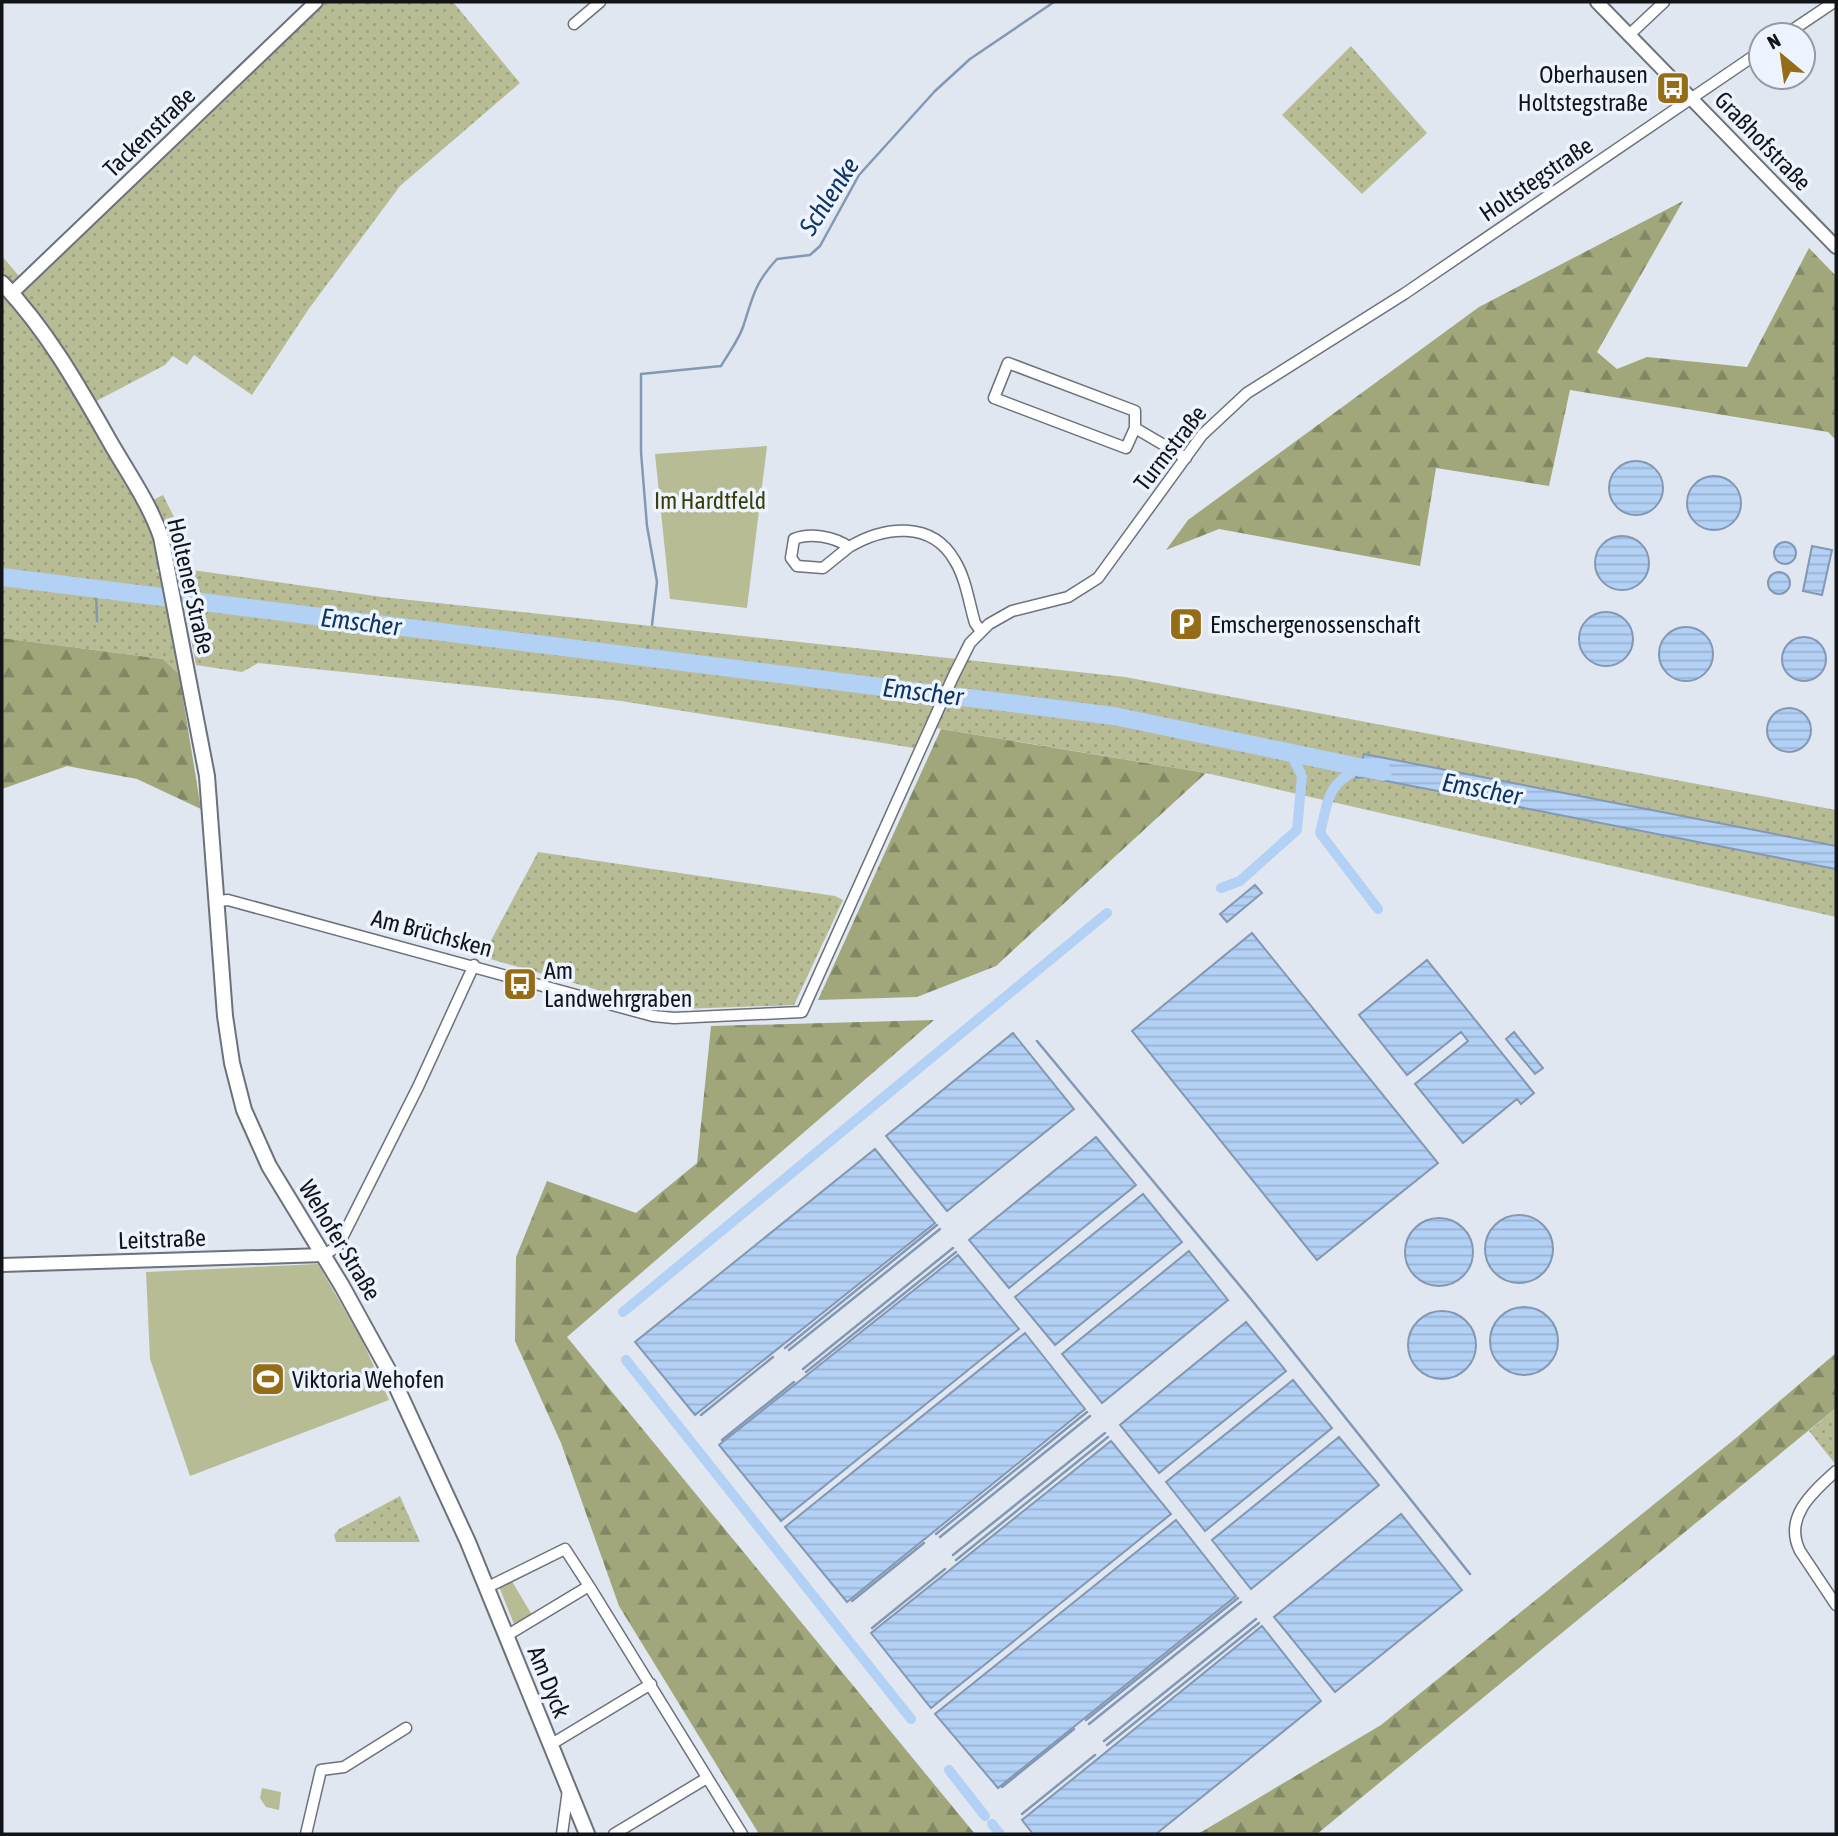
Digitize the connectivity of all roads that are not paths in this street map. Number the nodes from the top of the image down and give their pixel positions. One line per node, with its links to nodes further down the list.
1 (316, 2): 12 (street, Tackenstraße)
2 (600, 2): 7 (street)
3 (1597, 2): 8 (street, Graßhofstraße)
4 (1664, 2): 8 (street)
5 (1834, 2): 6 (street)
6 (1806, 21)
7 (574, 24)
8 (1629, 35): 10 (street, Graßhofstraße)
9 (1747, 61): 10 (street, Holtstegstraße)
10 (1692, 99): 11 (street, Graßhofstraße); 13 (street, Holtstegstraße)
11 (1836, 247)
12 (7, 288): 18 (main road, Holtener Straße)
13 (1404, 294): 15 (street, Turmstraße)
14 (1135, 428): 14 (street); 15 (street)
15 (1185, 458): 17 (street, Turmstraße)
16 (849, 547): 16 (street); 17 (street)
17 (981, 631): 19 (street, Am Brüchsken)
18 (218, 901): 19 (street, Am Brüchsken); 20 (main road, Wehofer Straße)
19 (474, 965): 20 (street)
20 (324, 1255): 21 (street, Leitstraße); 24 (main road, Wehofer Straße)
21 (2, 1265)
22 (1836, 1471): 25 (street)
23 (589, 1586): 24 (street); 26 (street, Am Dyck); 27 (street)
24 (485, 1587): 26 (main road, Am Dyck)
25 (1836, 1605)
26 (506, 1636): 29 (main road, Am Dyck)
27 (651, 1684): 29 (street, Am Dyck); 30 (street)
28 (405, 1728): 32 (street)
29 (550, 1745): 31 (main road, Am Dyck)
30 (707, 1778): 35 (street); 36 (street)
31 (568, 1790): 33 (street); 34 (main road, Am Dyck)
32 (306, 1834)
33 (562, 1834)
34 (587, 1834)
35 (614, 1834)
36 (742, 1834)

